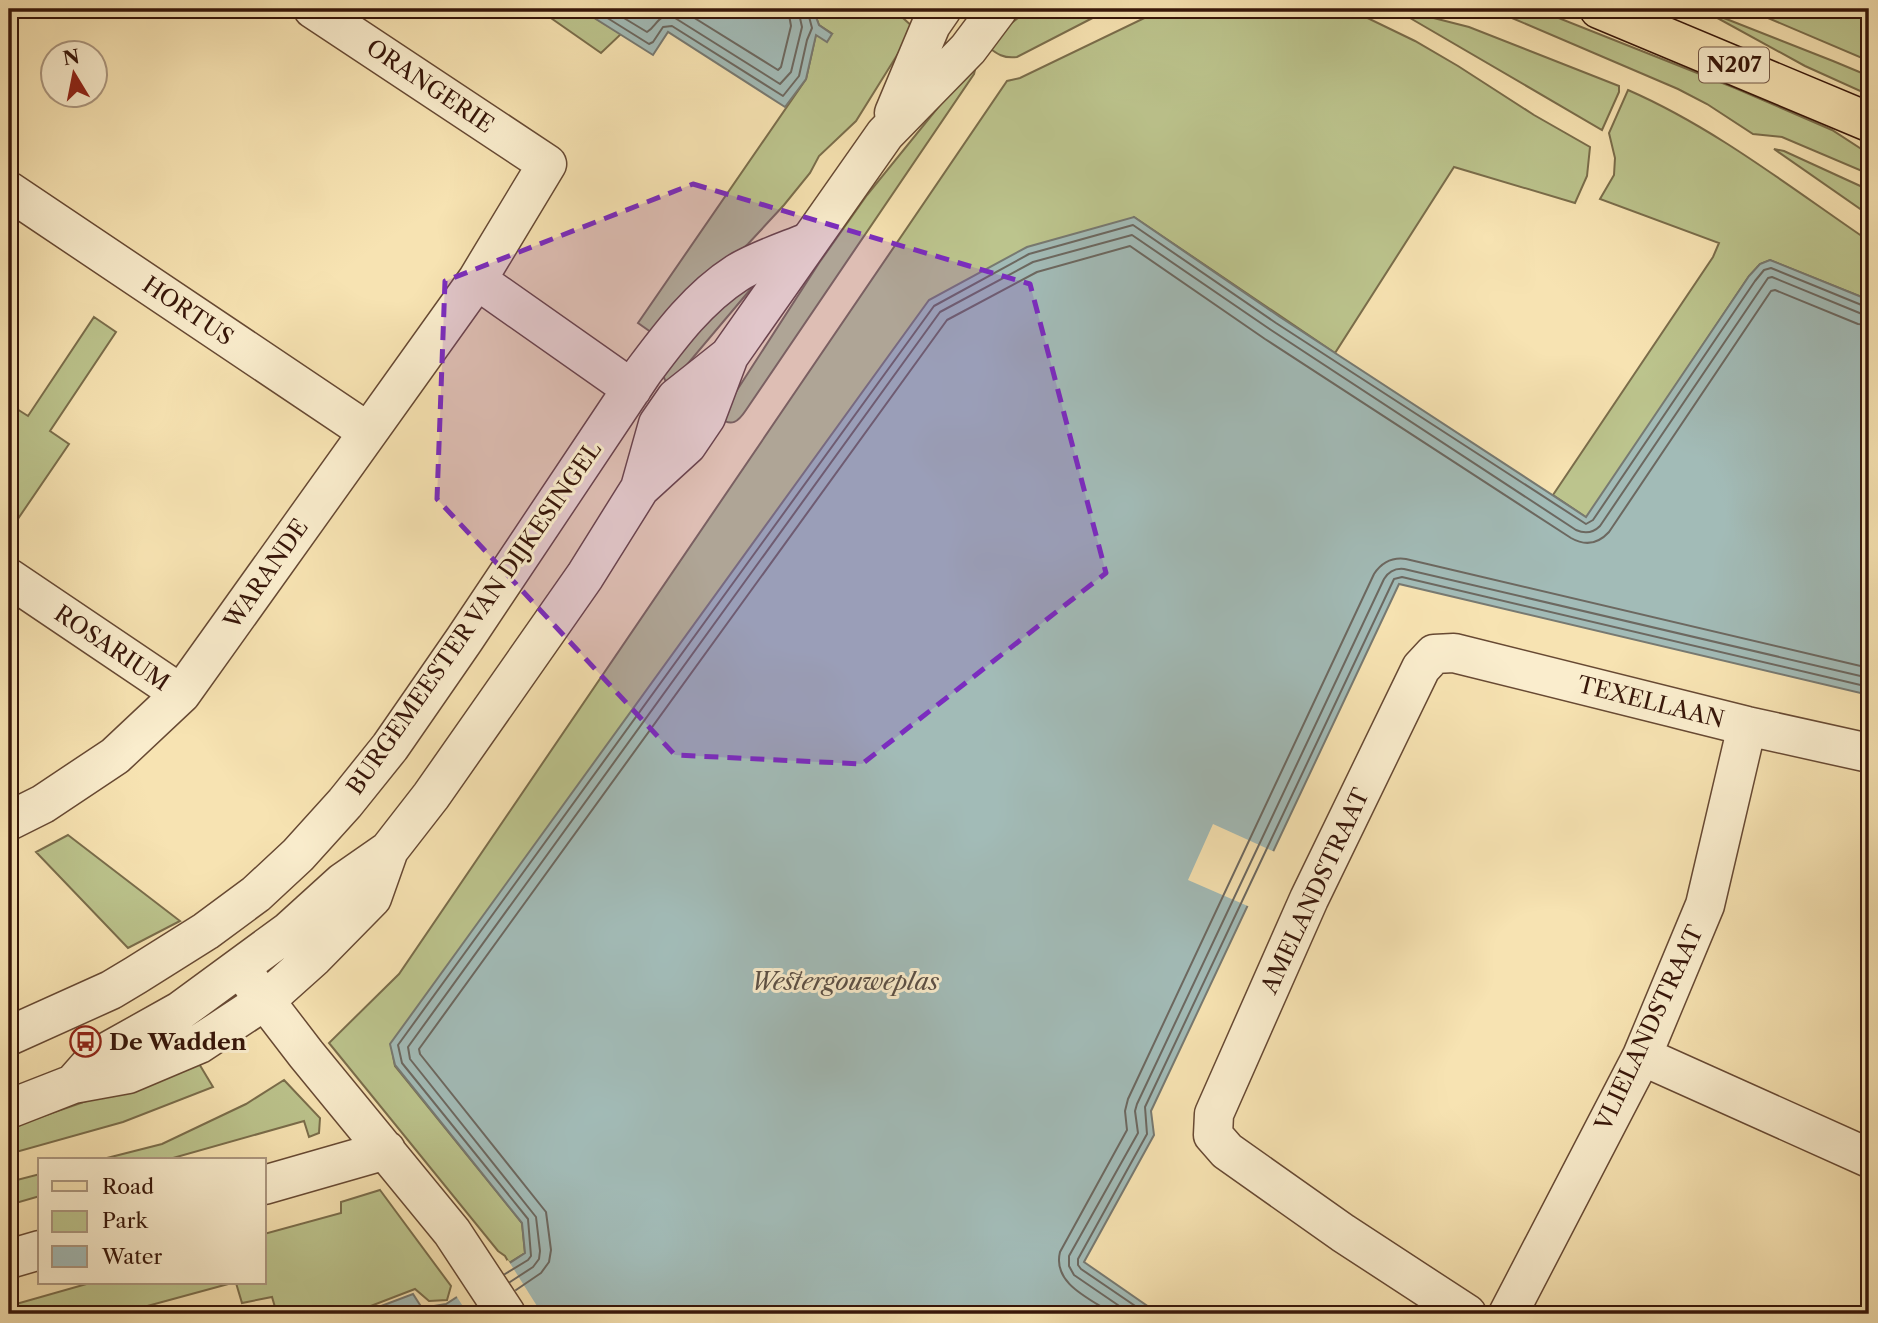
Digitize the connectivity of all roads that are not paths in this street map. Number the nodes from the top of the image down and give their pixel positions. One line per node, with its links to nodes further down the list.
1 (313, 9): 7 (street, ORANGERIE)
2 (942, 9): 6 (street)
3 (998, 9): 6 (street)
4 (1599, 9): 5 (main road, N207)
5 (1869, 122)
6 (885, 134): 9 (street)
7 (547, 164): 10 (street, WARANDE)
8 (9, 191): 12 (street, HORTUS)
9 (808, 242): 11 (street, BURGEMEESTER VAN DIJKESINGEL); 19 (street)
10 (477, 280): 11 (street); 12 (street, WARANDE)
11 (632, 389): 22 (street, BURGEMEESTER VAN DIJKESINGEL)
12 (368, 432): 15 (street, WARANDE)
13 (9, 578): 15 (street, ROSARIUM)
14 (1434, 654): 16 (street, TEXELLAAN); 32 (street, AMELANDSTRAAT)
15 (181, 694): 18 (street, WARANDE)
16 (1747, 726): 17 (street, TEXELLAAN); 23 (street, VLIELANDSTRAAT)
17 (1869, 754)
18 (9, 821)
19 (389, 850): 20 (street); 21 (street)
20 (240, 968): 21 (street); 24 (street)
21 (266, 1000): 24 (street); 26 (street)
22 (9, 1037)
23 (1642, 1056): 27 (street); 33 (street, VLIELANDSTRAAT)
24 (73, 1084): 25 (street)
25 (9, 1109)
26 (386, 1150): 28 (street); 31 (street)
27 (1869, 1158)
28 (266, 1184)
29 (38, 1251): 30 (street)
30 (9, 1259)
31 (506, 1314)
32 (1467, 1314)
33 (1508, 1314)

